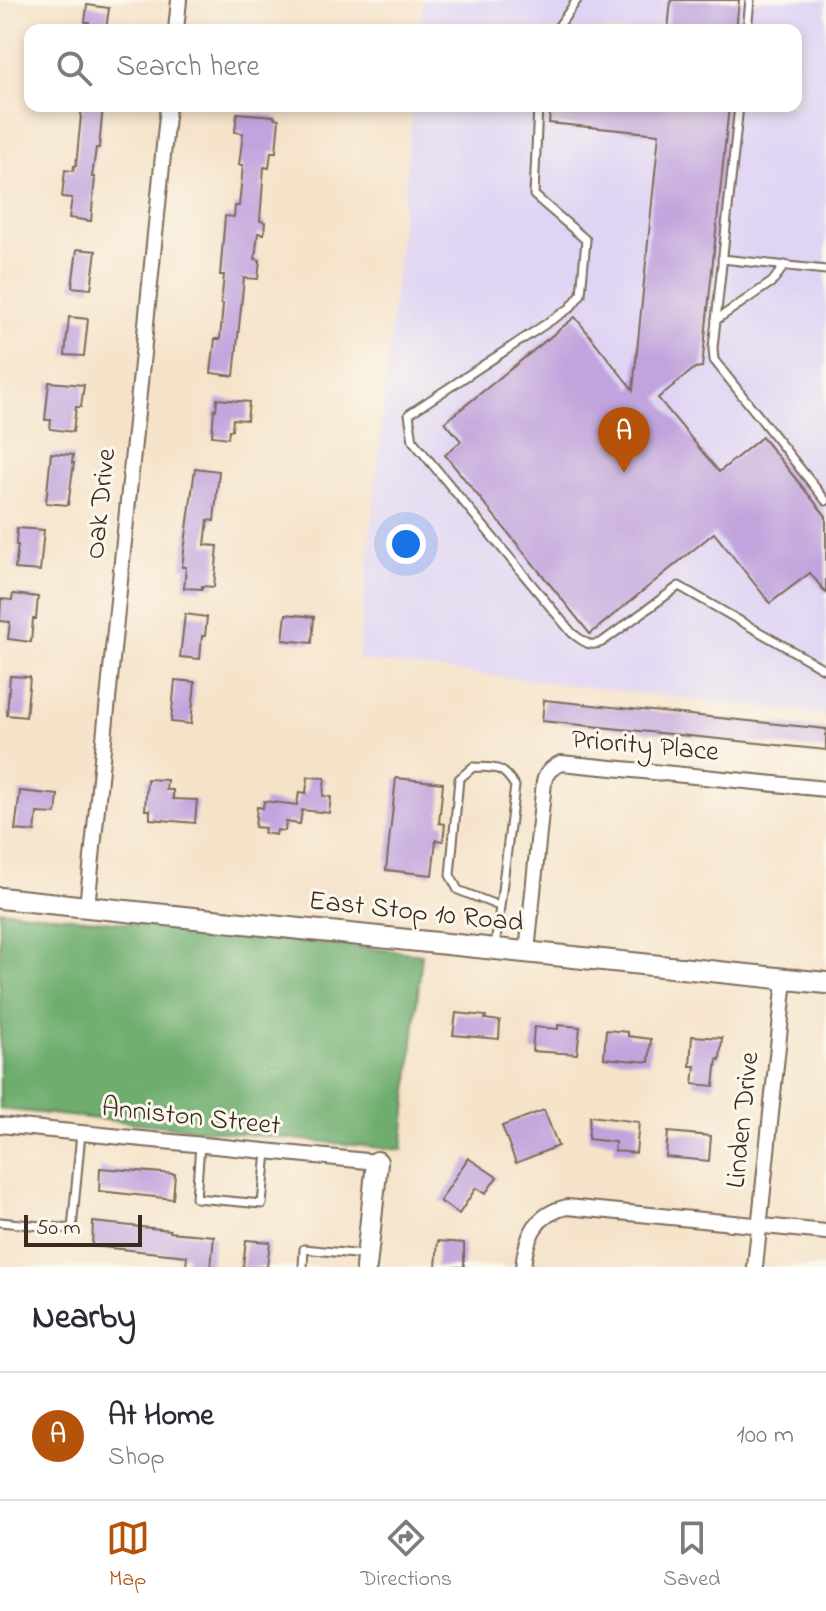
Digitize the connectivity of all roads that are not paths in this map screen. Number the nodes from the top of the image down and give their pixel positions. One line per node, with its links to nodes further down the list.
1 (179, 0): 4 (street)
2 (577, 0): 5 (lane)
3 (750, 0): 6 (lane)
4 (177, 24)
5 (560, 24)
6 (748, 24)
7 (167, 112): 19 (street, Oak Drive)
8 (538, 112): 15 (lane)
9 (738, 112): 10 (lane)
10 (722, 259): 11 (lane); 13 (lane)
11 (785, 265): 12 (lane); 13 (lane)
12 (826, 270)
13 (716, 320): 14 (lane)
14 (826, 501)
15 (826, 670)
16 (826, 789): 21 (street, Priority Place)
17 (0, 898): 19 (street, East Stop 10 Road)
18 (499, 906): 18 (lane); 20 (lane)
19 (87, 907): 20 (street, East Stop 10 Road)
20 (495, 949): 21 (street, East Stop 10 Road)
21 (527, 952): 22 (street, East Stop 10 Road)
22 (785, 979): 23 (street, East Stop 10 Road); 30 (street, Linden Drive)
23 (826, 983)
24 (0, 1125): 25 (street, Anniston Street)
25 (81, 1133): 26 (street, Anniston Street); 29 (lane)
26 (200, 1145): 27 (street, Anniston Street); 27 (lane)
27 (267, 1152): 28 (street, Anniston Street)
28 (377, 1162): 33 (street)
29 (0, 1222): 32 (lane)
30 (760, 1225): 31 (street); 35 (street); 36 (street, Linden Drive)
31 (826, 1232)
32 (0, 1233)
33 (366, 1261): 34 (lane)
34 (303, 1267)
35 (523, 1267)
36 (755, 1267)

